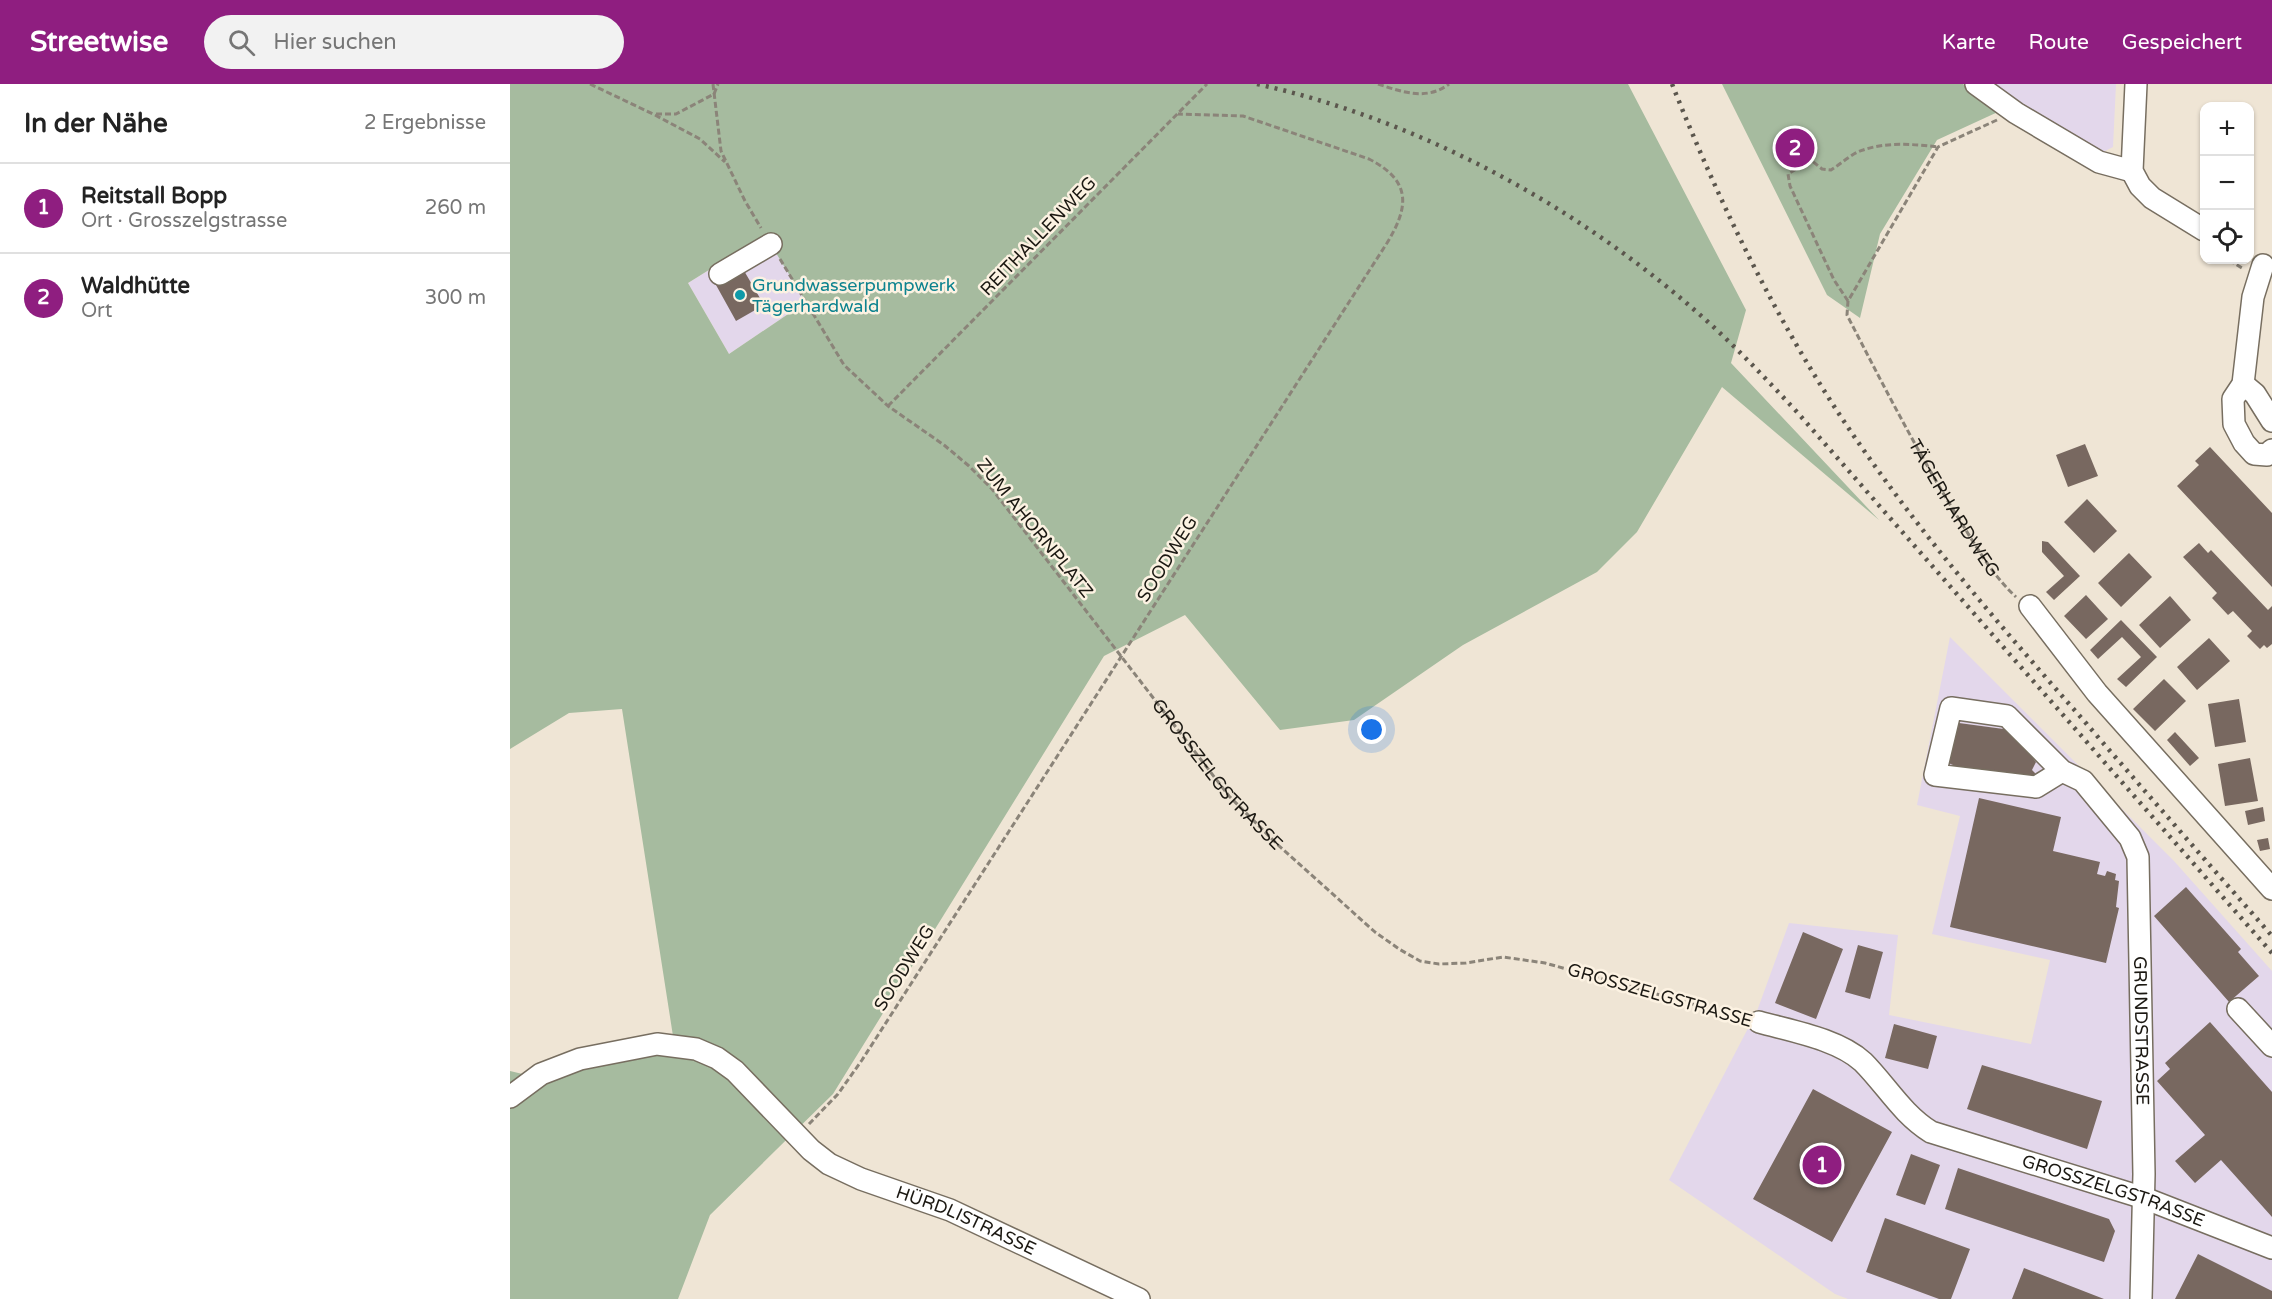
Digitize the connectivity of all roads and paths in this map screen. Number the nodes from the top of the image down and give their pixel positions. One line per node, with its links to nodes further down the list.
1 (590, 84): 11 (path)
2 (713, 84): 9 (path)
3 (718, 84): 9 (path)
4 (1207, 84): 12 (path, REITHALLENWEG)
5 (1378, 84): 6 (path)
6 (1449, 84)
7 (1976, 84): 10 (street)
8 (2136, 84): 15 (street)
9 (714, 94): 11 (path); 14 (path)
10 (2016, 113): 13 (path); 15 (street)
11 (655, 114): 14 (path)
12 (1178, 114): 22 (path, REITHALLENWEG); 26 (path, SOODWEG)
13 (1938, 147): 20 (path); 20 (path, TÄGERHARDWEG)
14 (727, 163): 17 (path, ZUM AHORNPLATZ)
15 (2132, 171): 16 (street)
16 (2200, 227)
17 (771, 244): 19 (street); 22 (path, ZUM AHORNPLATZ)
18 (2262, 264): 21 (street)
19 (720, 274)
20 (1848, 301): 25 (path, TÄGERHARDWEG)
21 (2243, 384): 23 (street); 24 (street)
22 (888, 406): 26 (path, ZUM AHORNPLATZ)
23 (2272, 420)
24 (2272, 450)
25 (2030, 606): 28 (street)
26 (1121, 657): 30 (path, GROSSZELGSTRASSE); 33 (path, SOODWEG)
27 (2062, 771): 27 (street); 34 (street, GRUNDSTRASSE)
28 (2272, 890)
29 (2238, 1009): 31 (street)
30 (1759, 1022): 34 (street, GROSSZELGSTRASSE)
31 (2272, 1046)
32 (510, 1097): 33 (street, HÜRDLISTRASSE)
33 (796, 1135): 36 (street, HÜRDLISTRASSE)
34 (2144, 1198): 35 (street, GROSSZELGSTRASSE); 37 (street, GRUNDSTRASSE)
35 (2272, 1248)
36 (1139, 1299)
37 (2141, 1299)

